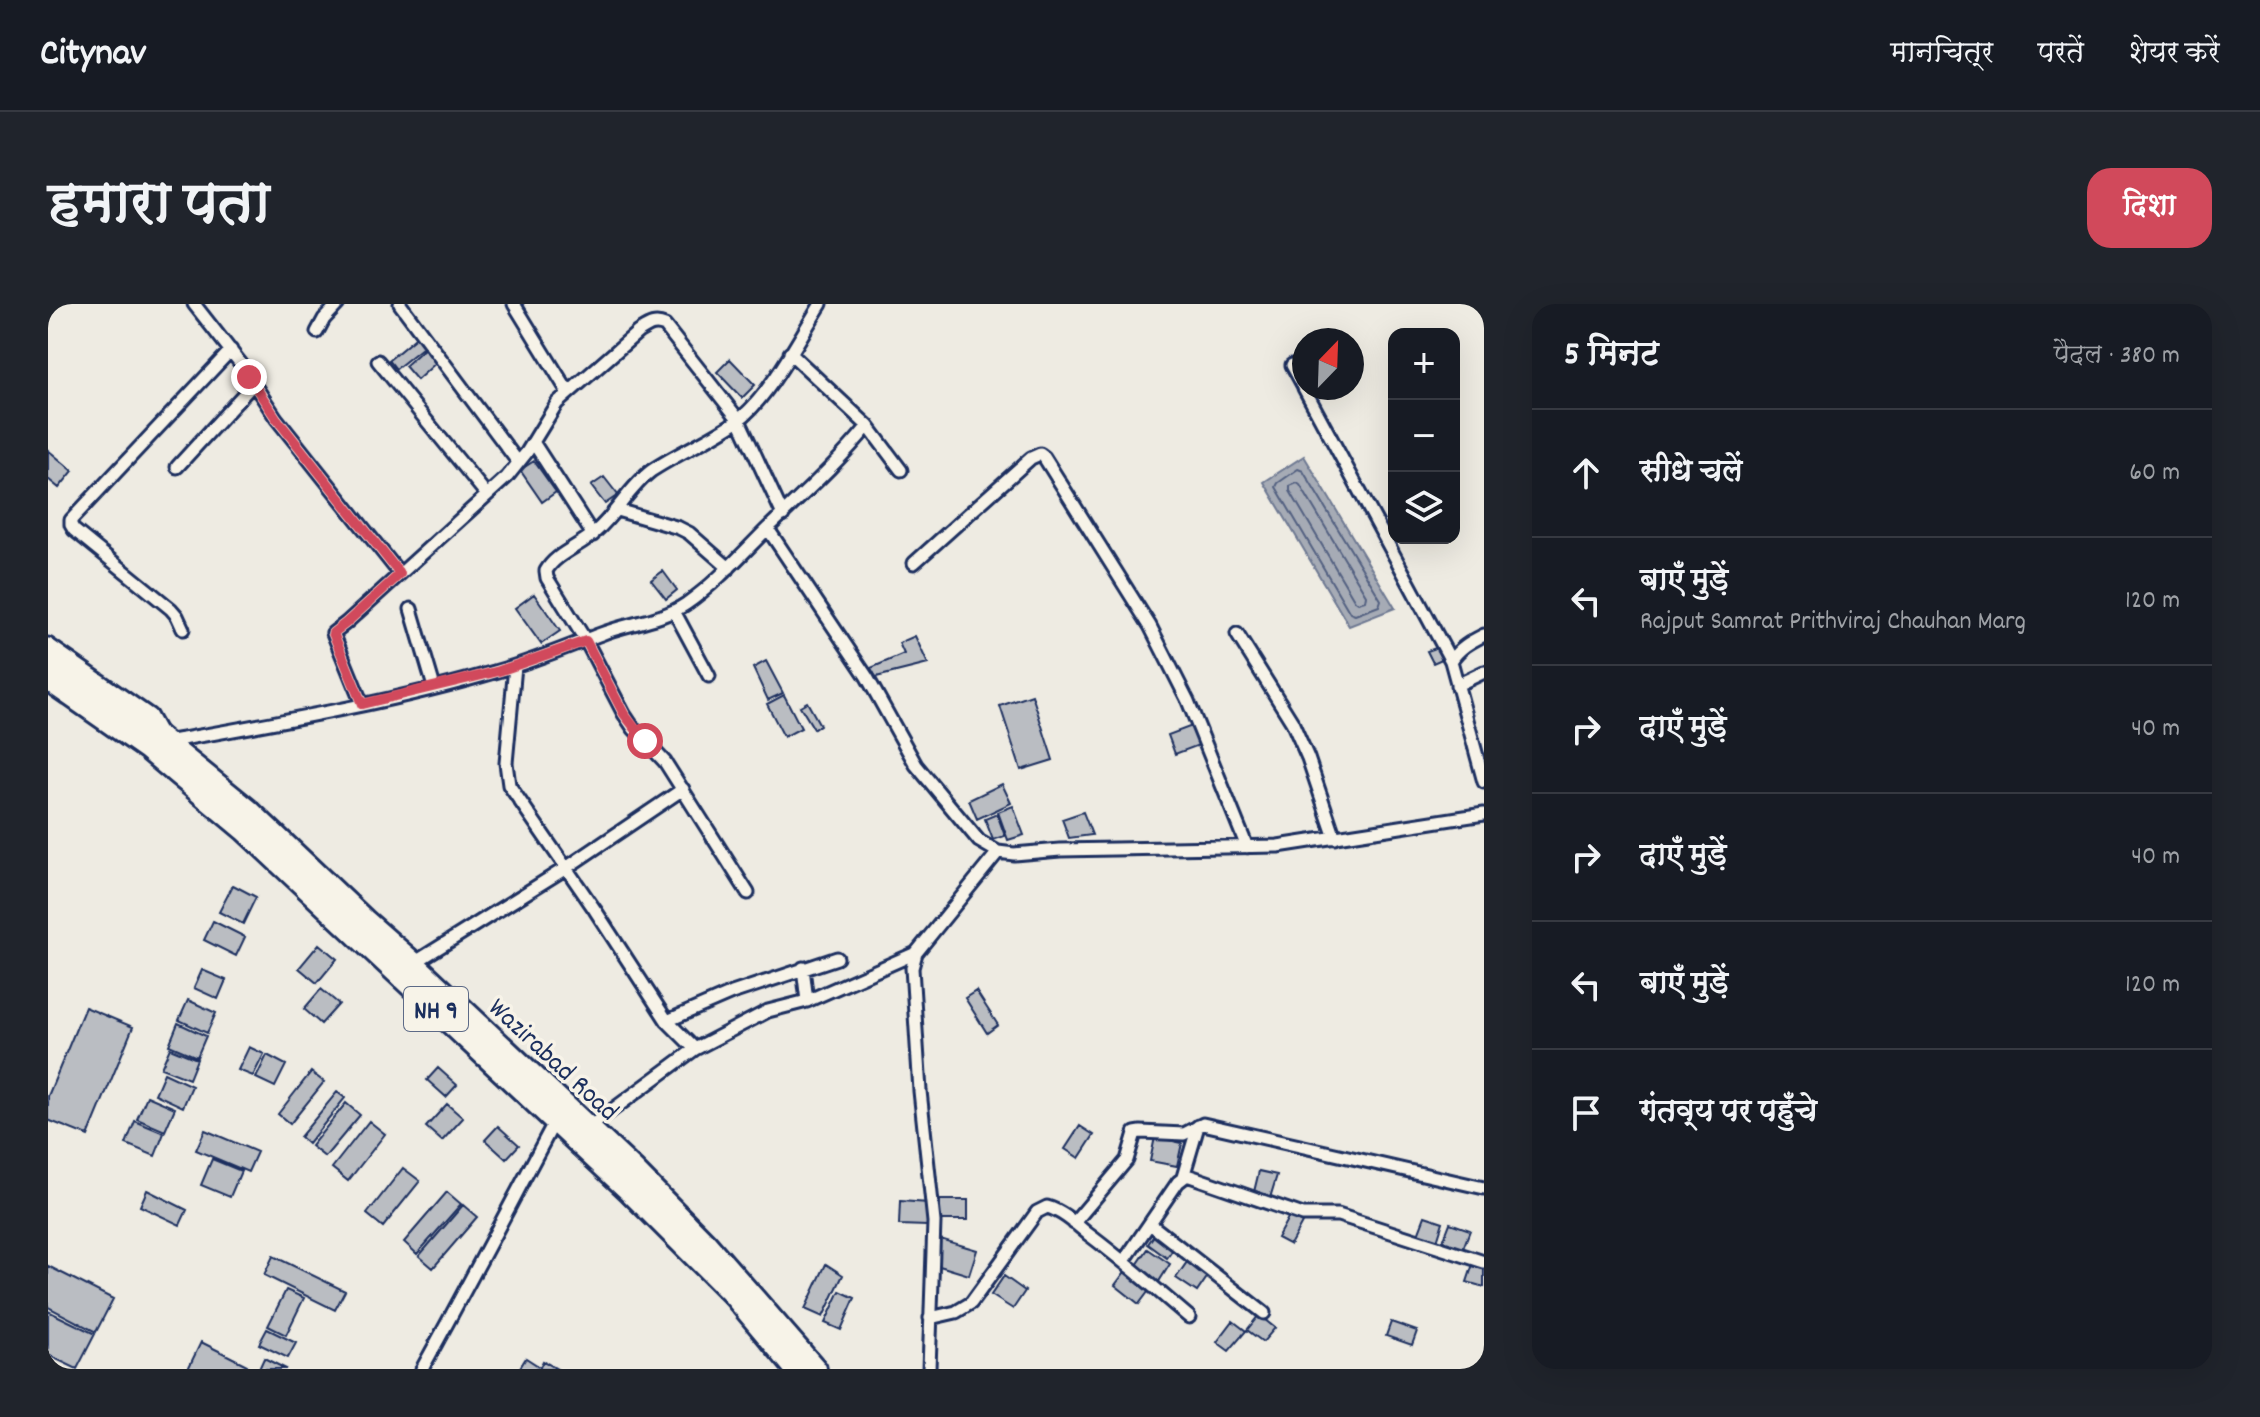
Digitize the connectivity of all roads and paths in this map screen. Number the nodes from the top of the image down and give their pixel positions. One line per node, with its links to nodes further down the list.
1 (194, 304): 7 (street)
2 (338, 304): 6 (street)
3 (400, 304): 16 (street)
4 (514, 304): 11 (street)
5 (821, 304): 8 (street)
6 (317, 332)
7 (231, 350): 10 (street); 29 (street)
8 (790, 353): 13 (street); 14 (street)
9 (378, 361): 19 (street)
10 (254, 383): 17 (street); 26 (street)
11 (568, 392): 13 (street); 15 (street)
12 (1310, 400): 35 (street)
13 (739, 420): 20 (street); 21 (street)
14 (868, 426): 18 (street); 21 (street)
15 (533, 442): 16 (street); 23 (street)
16 (518, 462): 19 (street)
17 (177, 467)
18 (901, 470)
19 (487, 495): 26 (street)
20 (617, 510): 23 (street); 25 (street)
21 (783, 515): 22 (street)
22 (768, 529): 25 (street); 49 (street)
23 (593, 535): 32 (street)
24 (914, 563): 48 (street)
25 (729, 568): 28 (street)
26 (400, 574): 42 (street)
27 (411, 609): 41 (street)
28 (674, 611): 32 (street); 38 (street)
29 (183, 629)
30 (1237, 634): 47 (street)
31 (1484, 635): 35 (street)
32 (586, 641): 36 (street); 45 (street)
33 (48, 644): 43 (street)
34 (48, 659): 43 (highway, Wazirabad Road / NH 9)
35 (1451, 661): 40 (street)
36 (515, 666): 41 (street); 50 (street)
37 (1484, 672): 40 (street)
38 (709, 676)
39 (48, 680): 43 (highway, Wazirabad Road / NH 9)
40 (1457, 685): 44 (street)
41 (434, 687): 42 (street)
42 (362, 704): 43 (street)
43 (161, 750): 54 (highway, Wazirabad Road / NH 9); 59 (highway, Wazirabad Road / NH 9)
44 (1484, 782)
45 (683, 789): 50 (street); 51 (street)
46 (1484, 814): 47 (street)
47 (1335, 838): 48 (street)
48 (1247, 847): 49 (street)
49 (998, 852): 52 (street)
50 (566, 868): 54 (street); 57 (street)
51 (748, 893)
52 (916, 953): 56 (street); 70 (street)
53 (837, 958): 55 (street)
54 (414, 963): 59 (highway, Wazirabad Road / NH 9)
55 (803, 968): 56 (street); 57 (street)
56 (807, 1001): 58 (street)
57 (667, 1021): 58 (street)
58 (695, 1049): 61 (street)
59 (559, 1113): 61 (highway, Wazirabad Road / NH 9); 71 (street)
60 (1198, 1126): 62 (street); 63 (street); 64 (street)
61 (582, 1133): 72 (highway, Wazirabad Road / NH 9); 73 (highway, Wazirabad Road / NH 9)
62 (1183, 1177): 65 (street); 67 (street)
63 (1484, 1188)
64 (1074, 1223): 66 (street); 70 (street)
65 (1150, 1224): 66 (street); 68 (street)
66 (1124, 1261): 69 (street)
67 (1484, 1262)
68 (1264, 1313)
69 (1189, 1317)
70 (930, 1318): 74 (street)
71 (422, 1369)
72 (795, 1369)
73 (816, 1369)
74 (929, 1369)

